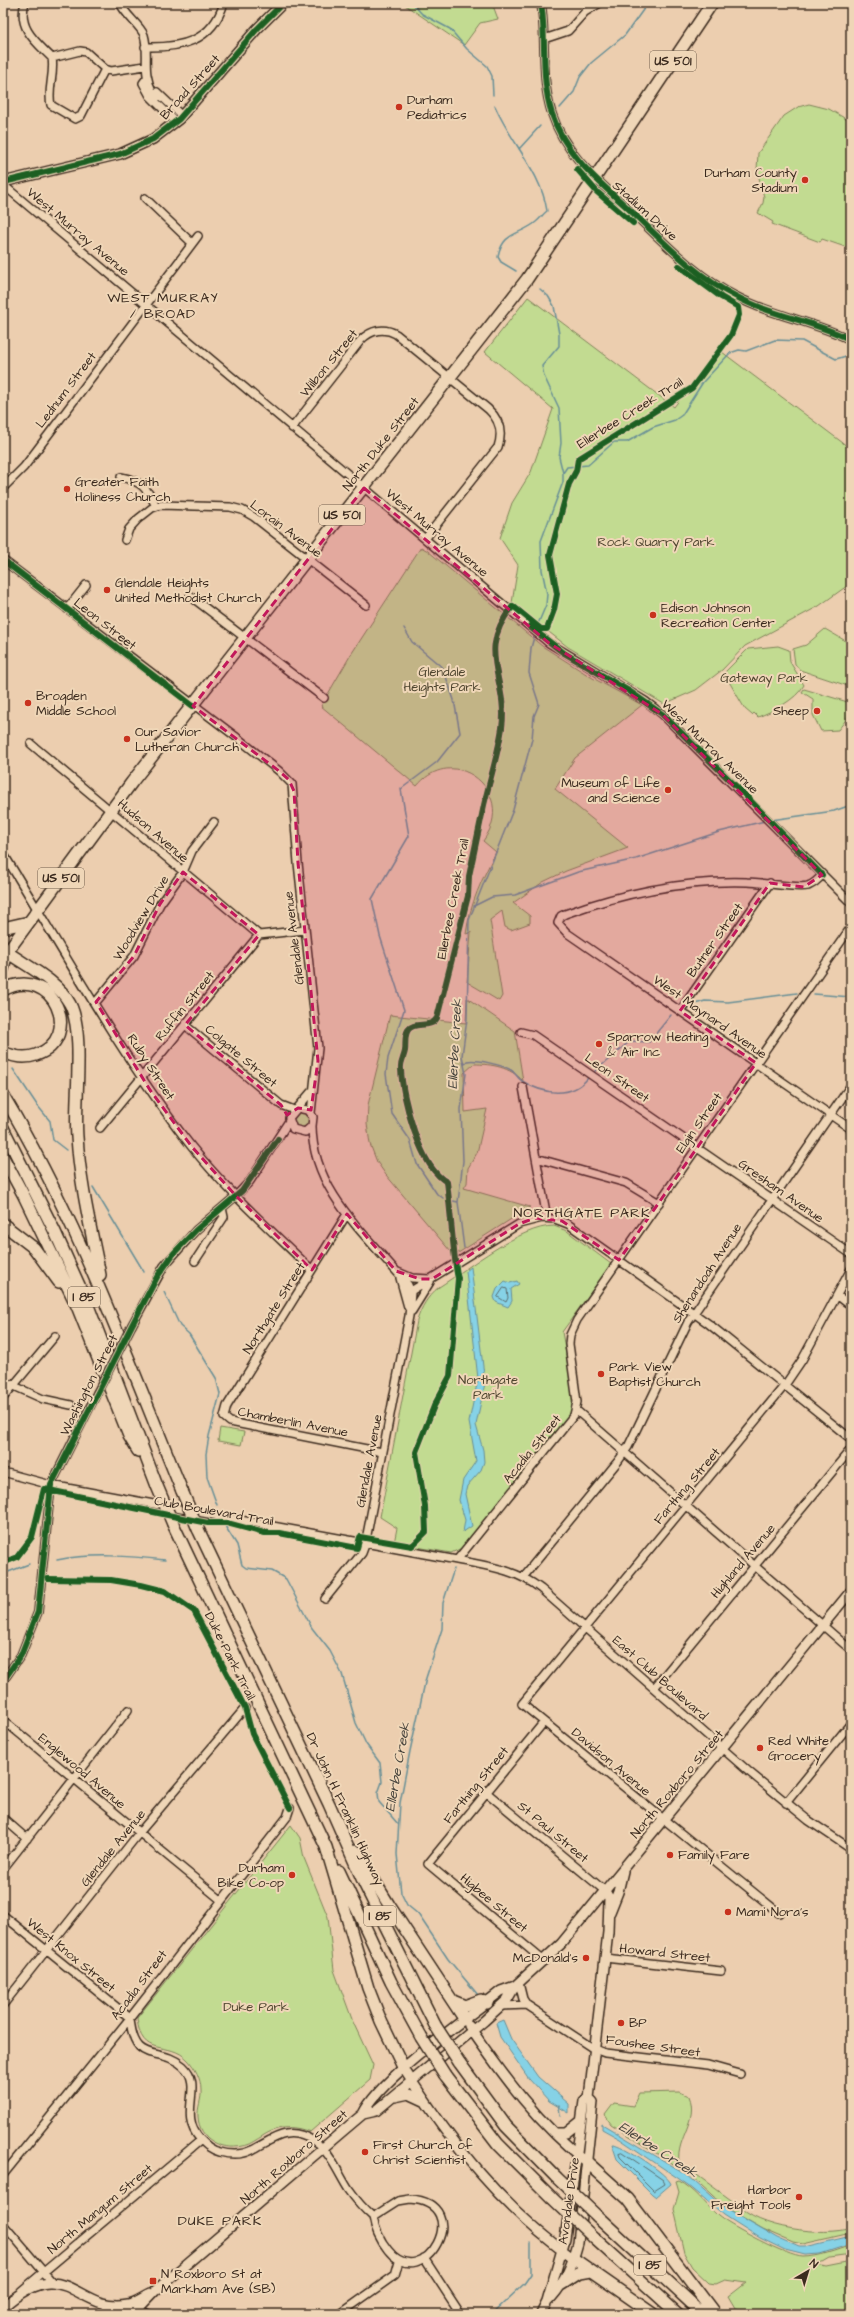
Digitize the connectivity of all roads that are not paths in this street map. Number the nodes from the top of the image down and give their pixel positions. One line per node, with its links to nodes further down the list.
1 (25, 3): 10 (street)
2 (120, 3): 9 (street)
3 (224, 3): 9 (street)
4 (283, 3): 15 (main road, Broad Street)
5 (541, 3): 8 (street, Stadium Drive)
6 (600, 3): 8 (street)
7 (712, 3): 16 (highway, North Duke Street / US 501)
8 (544, 39): 16 (street, Stadium Drive)
9 (145, 47): 11 (street)
10 (52, 58): 12 (street); 12 (street)
11 (145, 66): 12 (street); 13 (street)
12 (105, 69)
13 (147, 77): 14 (street); 14 (street)
14 (156, 97): 15 (street)
15 (179, 119): 17 (main road, Broad Street)
16 (595, 180): 22 (street, Stadium Drive); 23 (highway, North Duke Street / US 501)
17 (4, 182): 21 (street, West Murray Avenue)
18 (145, 198): 20 (street)
19 (198, 236): 20 (street, Lednum Street)
20 (192, 243): 21 (street, Lednum Street)
21 (145, 305): 24 (street, West Murray Avenue); 26 (street, Lednum Street)
22 (851, 340)
23 (450, 378): 24 (street, Wilbon Street); 27 (highway, North Duke Street / US 501); 29 (street)
24 (292, 428): 27 (street, West Murray Avenue)
25 (121, 477): 28 (street)
26 (3, 488)
27 (364, 488): 29 (street, West Murray Avenue); 32 (highway, North Duke Street / US 501)
28 (156, 506): 30 (street); 32 (street, Lorain Avenue)
29 (425, 539): 46 (street, West Murray Avenue)
30 (125, 540)
31 (3, 560): 36 (street, Leon Street)
32 (307, 560): 35 (street, Lorain Avenue); 37 (highway, North Duke Street / US 501)
33 (86, 585): 36 (street)
34 (190, 596): 37 (street)
35 (366, 604)
36 (67, 609): 39 (street, Leon Street)
37 (245, 638): 38 (street); 39 (highway, North Duke Street / US 501)
38 (324, 698)
39 (193, 706): 41 (street, Leon Street); 42 (highway, North Duke Street / US 501)
40 (32, 744): 42 (street, Hudson Avenue)
41 (292, 784): 53 (street, Glendale Avenue)
42 (111, 811): 45 (street, Hudson Avenue); 49 (highway, North Duke Street / US 501)
43 (214, 822): 45 (street, Woodview Drive)
44 (3, 852): 49 (street, Ruby Street)
45 (183, 872): 54 (street, Hudson Avenue); 58 (street, Woodview Drive)
46 (822, 875): 47 (street); 48 (street, West Murray Avenue)
47 (770, 883): 59 (street, Butner Street); 59 (street, West Maynard Avenue)
48 (851, 903)
49 (39, 910): 50 (highway, North Duke Street / US 501); 58 (street, Ruby Street)
50 (29, 922): 52 (highway); 55 (highway, North Duke Street / US 501)
51 (851, 926): 63 (street, Elgin Street)
52 (3, 928)
53 (305, 930): 54 (street); 67 (street, Glendale Avenue)
54 (259, 935): 60 (street, Ruffin Street)
55 (5, 953): 56 (highway, North Duke Street / US 501); 99 (highway)
56 (3, 969)
57 (3, 990): 62 (highway)
58 (96, 1002): 64 (street, Ruby Street)
59 (680, 1011): 63 (street, West Maynard Avenue)
60 (185, 1025): 64 (street, Ruffin Street); 69 (street, Colgate Street)
61 (521, 1032): 81 (street, Leon Street)
62 (3, 1052)
63 (756, 1063): 72 (street, West Maynard Avenue); 81 (street, Elgin Street)
64 (142, 1077): 76 (street, Ruffin Street); 84 (street, Ruby Street)
65 (851, 1085): 72 (street, Shenandoah Avenue)
66 (523, 1087): 83 (street)
67 (312, 1090): 70 (street, Glendale Avenue); 71 (street, Glendale Avenue)
68 (3, 1095): 99 (highway, I 85)
69 (281, 1105): 70 (street, Colgate Street); 73 (street, Colgate Street)
70 (296, 1109): 71 (street); 73 (street)
71 (311, 1113): 74 (street)
72 (830, 1115): 77 (street, West Maynard Avenue); 85 (street, Shenandoah Avenue)
73 (289, 1119): 78 (street); 79 (street, Washington Street)
74 (312, 1126): 78 (street); 80 (street, Glendale Avenue)
75 (3, 1128): 119 (highway, I 85)
76 (100, 1128)
77 (851, 1129)
78 (300, 1132): 79 (street); 80 (street, Glendale Avenue)
79 (278, 1139): 84 (street, Washington Street)
80 (314, 1146): 88 (street, Glendale Avenue)
81 (697, 1148): 85 (street, Gresham Avenue); 86 (street, Elgin Street)
82 (3, 1158): 102 (highway)
83 (536, 1158): 86 (street); 89 (street)
84 (236, 1196): 87 (street, Washington Street); 95 (street, Ruby Street)
85 (771, 1199): 91 (street, Gresham Avenue); 103 (street, Shenandoah Avenue)
86 (659, 1203): 92 (street, Elgin Street)
87 (222, 1208): 93 (street); 120 (street, Washington Street, bridge)
88 (347, 1214): 95 (street, Northgate Street); 96 (street, Glendale Avenue)
89 (547, 1218): 92 (street); 97 (street)
90 (3, 1224): 102 (highway)
91 (851, 1254)
92 (619, 1260): 103 (street); 105 (street, Elgin Street)
93 (195, 1261)
94 (851, 1269): 100 (street, Farthing Street)
95 (312, 1270): 113 (street, Northgate Street)
96 (396, 1271): 97 (street); 98 (street, Glendale Avenue); 104 (street, Glendale Avenue)
97 (432, 1279): 98 (street); 104 (street, Glendale Avenue)
98 (411, 1291): 104 (street, Glendale Avenue)
99 (103, 1294): 143 (highway, Dr John H Franklin Highway / I 85, bridge)
100 (837, 1295): 101 (street); 108 (street, Farthing Street)
101 (851, 1306)
102 (78, 1313): 119 (highway)
103 (694, 1313): 108 (street); 117 (street, Shenandoah Avenue)
104 (409, 1316): 116 (street, Glendale Avenue)
105 (570, 1335): 112 (street, Acadia Street)
106 (55, 1336): 109 (street)
107 (3, 1381): 109 (street)
108 (785, 1385): 114 (street); 121 (street, Farthing Street)
109 (13, 1386): 110 (street); 111 (street)
110 (3, 1398)
111 (71, 1405)
112 (576, 1410): 117 (street); 123 (street, Acadia Street)
113 (224, 1417): 116 (street, Chamberlin Avenue)
114 (851, 1439)
115 (851, 1449): 124 (street, Highland Avenue)
116 (382, 1452): 122 (street, Glendale Avenue)
117 (624, 1452): 121 (street); 125 (street, Shenandoah Avenue)
118 (3, 1472): 120 (street)
119 (151, 1472): 149 (highway, I 85, bridge)
120 (51, 1485): 122 (street); 131 (street, Washington Street)
121 (685, 1506): 124 (street); 129 (street, Farthing Street)
122 (365, 1545): 123 (street); 127 (street, Glendale Avenue)
123 (457, 1560): 125 (street)
124 (755, 1567): 128 (street); 132 (street, Highland Avenue)
125 (524, 1576): 129 (street, East Club Boulevard)
126 (851, 1591): 128 (main road, North Roxboro Street)
127 (325, 1599)
128 (822, 1626): 130 (street); 139 (main road, North Roxboro Street)
129 (585, 1628): 132 (street, East Club Boulevard); 133 (street, Farthing Street)
130 (851, 1650)
131 (3, 1682)
132 (654, 1688): 139 (street, East Club Boulevard)
133 (522, 1704): 137 (street, Davidson Avenue)
134 (244, 1708): 147 (street, Glendale Avenue)
135 (128, 1710): 140 (street)
136 (3, 1720): 140 (street, Englewood Avenue)
137 (544, 1722): 141 (street, Farthing Street); 146 (street, Davidson Avenue)
138 (851, 1723): 142 (street)
139 (722, 1749): 142 (street, East Club Boulevard); 146 (main road, North Roxboro Street)
140 (74, 1780): 147 (street, Englewood Avenue); 148 (street)
141 (486, 1792): 151 (street, Farthing Street); 154 (street, St Paul Street)
142 (786, 1803): 150 (street, East Club Boulevard)
143 (329, 1804): 165 (highway); 211 (highway, Dr John H Franklin Highway / I 85, bridge)
144 (290, 1808): 155 (street, Acadia Street)
145 (3, 1818): 148 (street)
146 (663, 1820): 152 (main road, North Roxboro Street); 157 (street, Davidson Avenue)
147 (139, 1834): 155 (street, Englewood Avenue); 160 (street, Glendale Avenue)
148 (27, 1838): 153 (street)
149 (326, 1847): 174 (highway); 210 (highway, I 85, bridge)
150 (851, 1849)
151 (428, 1864): 162 (street, Higbee Street)
152 (624, 1869): 154 (main road, North Roxboro Street); 159 (main road, Avondale Drive)
153 (3, 1870)
154 (605, 1891): 156 (main road, North Roxboro Street); 159 (main road, Avondale Drive)
155 (221, 1900): 170 (street, Acadia Street)
156 (592, 1908): 159 (main road); 162 (main road, North Roxboro Street)
157 (779, 1913)
158 (3, 1915): 160 (street, West Knox Street)
159 (608, 1917): 161 (main road, Avondale Drive)
160 (46, 1950): 167 (street, Glendale Avenue); 170 (street, West Knox Street)
161 (605, 1958): 163 (street, Howard Street); 173 (main road, Avondale Drive)
162 (544, 1961): 164 (main road, North Roxboro Street)
163 (722, 1971)
164 (517, 1984): 166 (main road, North Roxboro Street); 168 (street); 169 (main road, North Roxboro Street)
165 (453, 2001): 166 (highway); 171 (highway)
166 (487, 2003): 171 (main road, North Roxboro Street)
167 (3, 2005)
168 (527, 2005): 169 (street); 173 (street, Foushee Street)
169 (500, 2006): 172 (main road, North Roxboro Street)
170 (130, 2018): 183 (street); 187 (street, Acadia Street)
171 (465, 2020): 172 (main road); 174 (main road, North Roxboro Street)
172 (472, 2031): 176 (main road, North Roxboro Street); 182 (main road)
173 (594, 2049): 175 (street, Foushee Street); 178 (main road, Avondale Drive)
174 (404, 2069): 176 (main road); 180 (main road, North Roxboro Street)
175 (740, 2074)
176 (412, 2081): 177 (main road, North Roxboro Street); 179 (main road)
177 (392, 2098): 179 (main road); 180 (main road, North Roxboro Street)
178 (589, 2098): 181 (main road, Avondale Drive); 186 (main road, Avondale Drive)
179 (426, 2102): 190 (main road)
180 (363, 2114): 184 (main road, North Roxboro Street)
181 (581, 2121): 182 (main road); 185 (main road, Avondale Drive)
182 (554, 2133): 185 (main road)
183 (201, 2140): 184 (street); 195 (street, North Mangum Street)
184 (322, 2149): 188 (street); 198 (main road, North Roxboro Street)
185 (575, 2153): 186 (main road); 190 (main road, Avondale Drive)
186 (588, 2163): 192 (main road, Avondale Drive); 212 (highway)
187 (3, 2175)
188 (373, 2218): 191 (street); 193 (street)
189 (3, 2224): 195 (street)
190 (561, 2250): 192 (main road); 200 (main road, Avondale Drive)
191 (424, 2258): 193 (street); 204 (street)
192 (574, 2259): 194 (highway); 197 (main road, Avondale Drive)
193 (400, 2261): 207 (street)
194 (590, 2271): 197 (highway); 209 (highway)
195 (43, 2273): 196 (street); 199 (street, North Mangum Street)
196 (53, 2283): 199 (main road, North Mangum Street); 203 (main road)
197 (562, 2284): 200 (main road, Avondale Drive)
198 (155, 2291): 201 (main road); 205 (main road, North Roxboro Street)
199 (15, 2297): 202 (main road, North Mangum Street)
200 (547, 2302): 208 (main road, Avondale Drive)
201 (128, 2304): 203 (main road); 205 (street)
202 (3, 2307)
203 (116, 2310): 205 (main road)
204 (458, 2310)
205 (135, 2312): 206 (street)
206 (149, 2314)
207 (340, 2314)
208 (541, 2314)
209 (653, 2314)
210 (678, 2314)
211 (704, 2314)
212 (714, 2314)

